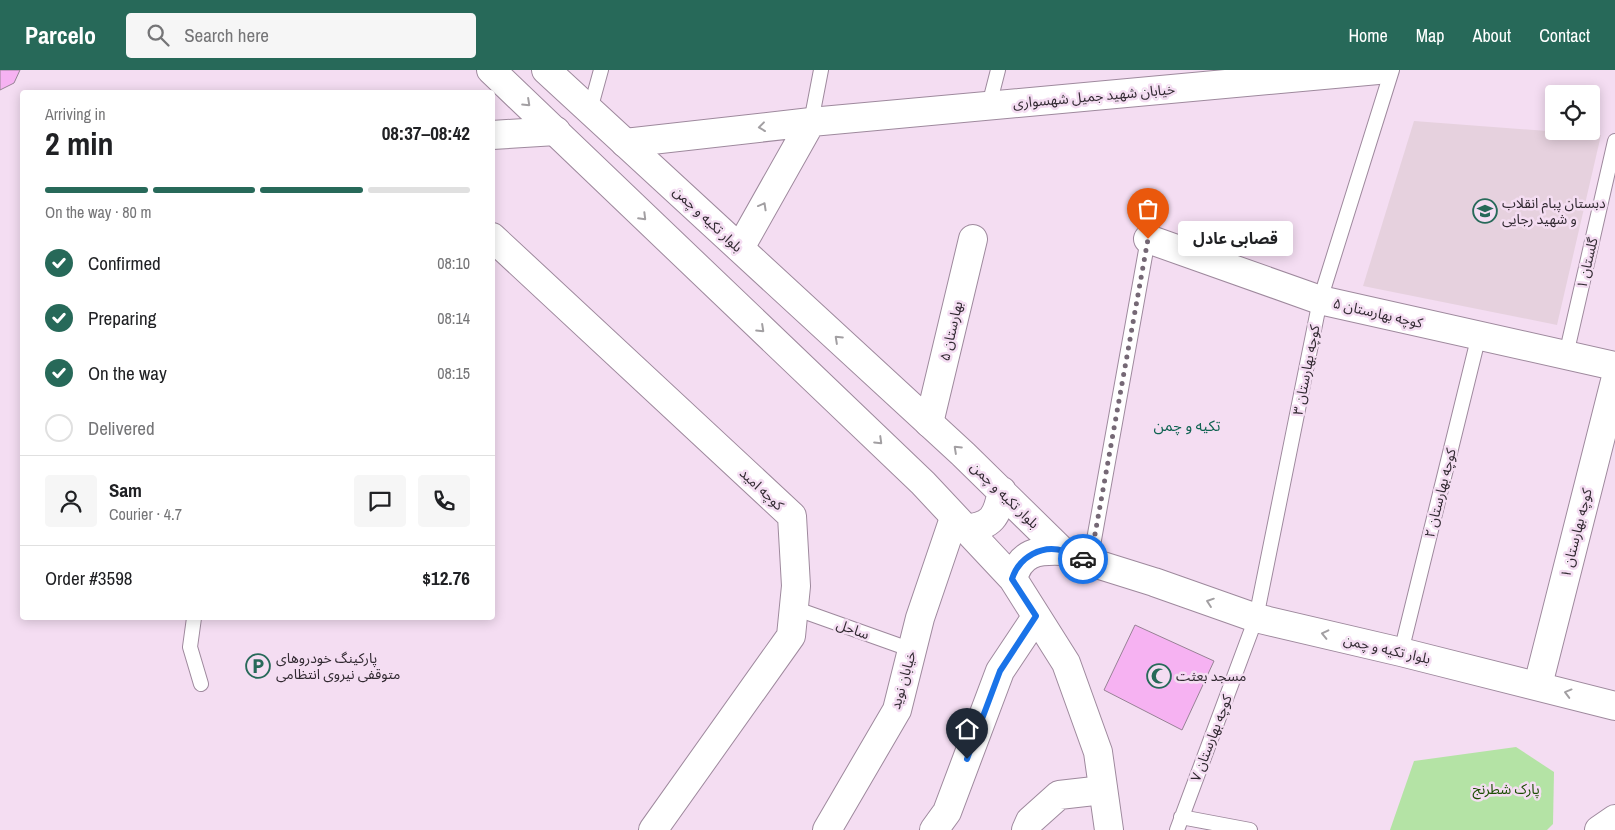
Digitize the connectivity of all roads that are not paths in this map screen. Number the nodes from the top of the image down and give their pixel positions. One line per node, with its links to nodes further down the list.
1 (492, 70): 12 (street, one-way to 12)
2 (546, 70): 10 (street, بلوار تکیه و چمن)
3 (601, 70): 10 (lane)
4 (821, 70): 11 (lane)
5 (998, 70): 9 (lane)
6 (1378, 70): 8 (street, خیابان شهید جمیل شهسواری)
7 (1392, 70): 20 (lane, کوچه بهارستان ۳)
8 (1197, 78): 9 (street, خیابان شهید جمیل شهسواری)
9 (989, 105): 11 (street, خیابان شهید جمیل شهسواری)
10 (590, 110): 15 (street, بلوار تکیه و چمن)
11 (811, 122): 15 (street, خیابان شهید جمیل شهسواری, one-way to 15); 19 (street, one-way to 11)
12 (556, 131): 13 (street); 27 (street, one-way to 27)
13 (495, 135)
14 (1615, 141): 22 (lane, گلستان ١)
15 (625, 143): 19 (street, بلوار تکیه و چمن)
16 (973, 239): 25 (street, بهارستان ۵)
17 (1148, 239): 20 (street, کوچه بهارستان ۵); 29 (lane)
18 (495, 240): 31 (street, کوچه امید)
19 (740, 248): 25 (street, بلوار تکیه و چمن, one-way to 19)
20 (1320, 300): 21 (street, کوچه بهارستان ۵); 33 (lane, کوچه بهارستان ۳)
21 (1479, 335): 22 (street, کوچه بهارستان ۵); 36 (lane, کوچه بهارستان ۲)
22 (1566, 355): 23 (street, کوچه بهارستان ۵)
23 (1615, 366)
24 (1615, 381): 38 (street, کوچه بهارستان ۱)
25 (929, 422): 26 (street, بلوار تکیه و چمن, one-way to 25)
26 (1002, 491): 27 (street); 28 (street, بلوار تکیه و چمن)
27 (959, 523): 30 (street); 35 (street, خیابان نوید)
28 (1062, 550): 29 (street, بلوار تکیه و چمن); 30 (street)
29 (1090, 562): 33 (street, بلوار تکیه و چمن, one-way to 29)
30 (1012, 579): 32 (street)
31 (794, 608): 35 (lane, ساحل); 42 (street, کوچه امید)
32 (1036, 616): 40 (street); 44 (street)
33 (1256, 618): 36 (street, بلوار تکیه و چمن, one-way to 33); 41 (lane, کوچه بهارستان ۷)
34 (194, 620): 37 (lane)
35 (912, 650): 43 (street, خیابان نوید)
36 (1401, 652): 38 (street, بلوار تکیه و چمن)
37 (200, 684)
38 (1538, 685): 39 (street, بلوار تکیه و چمن, one-way to 38)
39 (1615, 706)
40 (1104, 790): 45 (street); 46 (street)
41 (1179, 824): 47 (lane)
42 (654, 830)
43 (827, 830)
44 (934, 830)
45 (1026, 830)
46 (1110, 830)
47 (1250, 830)

